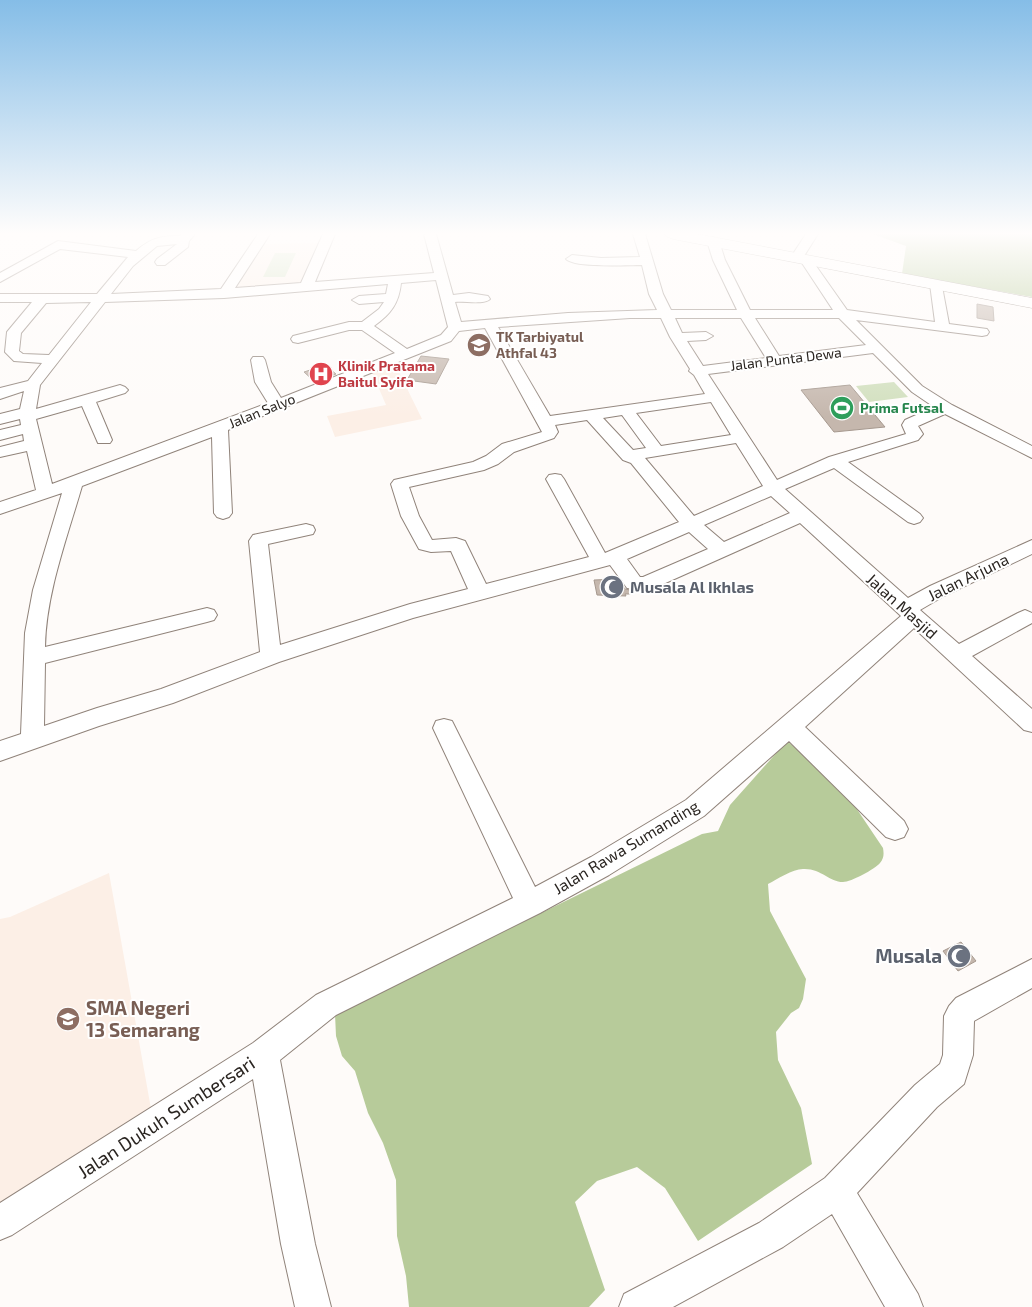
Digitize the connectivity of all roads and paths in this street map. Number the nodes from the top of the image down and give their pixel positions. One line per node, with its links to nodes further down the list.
1 (104, 295): 11 (street)
2 (194, 295): 11 (street)
3 (447, 295): 13 (street)
4 (656, 295): 18 (street, Jalan Masjid)
5 (736, 295): 17 (street)
6 (829, 295): 19 (street)
7 (938, 295): 22 (street)
8 (995, 295): 16 (main road)
9 (393, 297): 15 (street); 21 (street)
10 (0, 298): 12 (street)
11 (102, 298): 12 (street); 30 (street)
12 (42, 299): 30 (street)
13 (448, 299): 14 (street); 23 (street)
14 (483, 299)
15 (359, 300)
16 (1032, 302)
17 (745, 313): 18 (street); 19 (street); 32 (street)
18 (665, 314): 20 (street); 26 (street, Jalan Masjid)
19 (843, 314): 22 (street); 28 (street)
20 (489, 323): 23 (street); 44 (street)
21 (365, 326): 27 (street); 29 (street)
22 (943, 326): 24 (street)
23 (455, 327): 29 (street, Jalan Salyo)
24 (982, 332)
25 (706, 336): 26 (street)
26 (677, 337): 33 (street, Jalan Masjid)
27 (298, 339)
28 (876, 348): 32 (street, Jalan Punta Dewa); 40 (street)
29 (405, 354): 39 (street, Jalan Salyo)
30 (53, 359): 34 (street)
31 (258, 360): 39 (street)
32 (776, 361): 33 (street, Jalan Punta Dewa)
33 (696, 371): 37 (street, Jalan Masjid)
34 (33, 384): 36 (street); 45 (street)
35 (120, 390): 38 (street)
36 (0, 394)
37 (713, 396): 41 (street); 48 (street, Jalan Masjid)
38 (87, 400): 45 (street); 49 (street)
39 (277, 405): 46 (street, Jalan Salyo)
40 (946, 408): 52 (street); 54 (street)
41 (626, 410): 42 (street); 51 (street)
42 (591, 415): 44 (street); 53 (street)
43 (0, 419): 45 (street)
44 (546, 422): 68 (street)
45 (29, 425): 47 (street); 50 (street); 58 (street)
46 (220, 428): 56 (street, Jalan Salyo); 60 (street)
47 (0, 435)
48 (740, 438): 51 (street); 57 (street, Jalan Masjid)
49 (104, 440)
50 (0, 452)
51 (657, 452): 53 (street)
52 (1032, 453)
53 (629, 456): 63 (street)
54 (835, 461): 57 (street); 62 (street)
55 (554, 479): 67 (street)
56 (74, 483): 58 (street, Jalan Salyo); 74 (street)
57 (773, 488): 61 (street, Jalan Masjid); 63 (street)
58 (46, 493): 59 (street, Jalan Salyo)
59 (0, 508)
60 (223, 513)
61 (802, 515): 66 (street); 69 (street, Jalan Masjid)
62 (914, 518)
63 (691, 524): 66 (street); 67 (street)
64 (306, 530): 72 (street)
65 (1032, 546): 69 (street, Jalan Arjuna)
66 (721, 550): 67 (street)
67 (608, 560): 68 (street)
68 (480, 593): 72 (street)
69 (909, 613): 73 (street, Jalan Masjid); 76 (street, Jalan Rawa Sumanding)
70 (207, 615): 74 (street)
71 (1025, 618): 73 (street)
72 (271, 656): 78 (street)
73 (956, 656): 75 (street, Jalan Masjid)
74 (34, 658): 78 (street)
75 (1032, 723)
76 (790, 727): 80 (street); 81 (street, Jalan Rawa Sumanding)
77 (444, 728): 81 (street)
78 (32, 739): 79 (street)
79 (0, 751)
80 (895, 829)
81 (530, 904): 83 (street, Jalan Rawa Sumanding)
82 (1032, 973): 85 (street)
83 (326, 1005): 84 (street, Jalan Dukuh Sumbersari)
84 (264, 1054): 86 (street, Jalan Dukuh Sumbersari); 87 (street)
85 (837, 1190): 88 (street); 89 (street)
86 (0, 1223)
87 (314, 1307)
88 (637, 1307)
89 (906, 1307)

